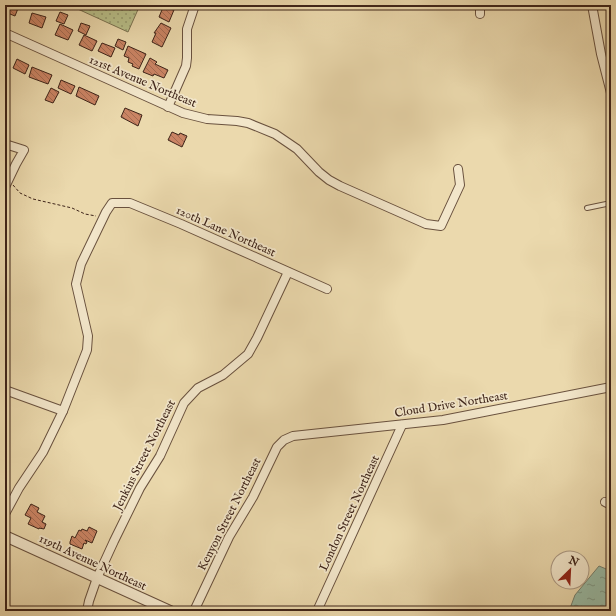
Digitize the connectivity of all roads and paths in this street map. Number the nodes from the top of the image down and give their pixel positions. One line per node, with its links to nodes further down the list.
1 (195, 5): 5 (street)
2 (592, 5): 4 (street)
3 (5, 34): 5 (street, 121st Avenue Northeast)
4 (611, 93)
5 (168, 107): 7 (street, 121st Avenue Northeast)
6 (5, 144): 8 (street)
7 (458, 169)
8 (6, 184): 11 (path)
9 (611, 203): 10 (lane)
10 (587, 208)
11 (103, 218): 12 (street, 120th Lane Northeast); 16 (street)
12 (288, 272): 13 (street, 120th Lane Northeast); 21 (street, Jenkins Street Northeast)
13 (327, 289)
14 (611, 387): 17 (street, Cloud Drive Northeast)
15 (5, 390): 16 (street)
16 (63, 411): 19 (street)
17 (402, 425): 18 (street, Cloud Drive Northeast); 25 (street, London Street Northeast)
18 (293, 436): 24 (street, Kenyon Street Northeast)
19 (5, 514)
20 (5, 536): 21 (street, 119th Avenue Northeast)
21 (97, 578): 22 (street, Jenkins Street Northeast); 23 (street, 119th Avenue Northeast)
22 (87, 611)
23 (170, 611)
24 (194, 611)
25 (317, 611)

